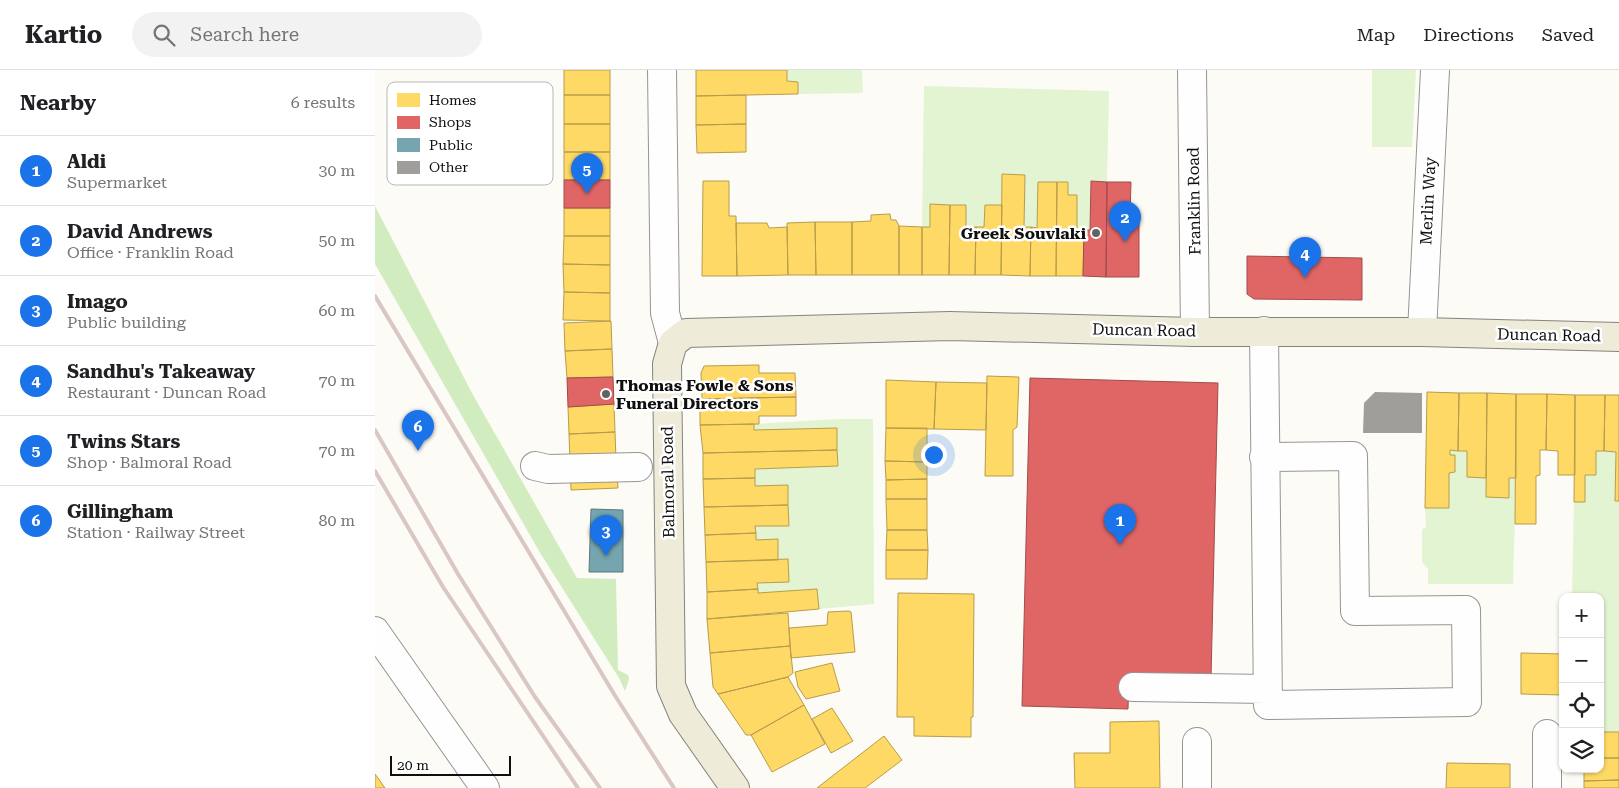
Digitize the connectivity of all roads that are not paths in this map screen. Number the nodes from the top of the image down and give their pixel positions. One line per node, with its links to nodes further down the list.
1 (662, 70): 8 (street, Balmoral Road)
2 (1192, 70): 5 (street, Franklin Road)
3 (1435, 70): 6 (street, Merlin Way)
4 (1264, 331): 5 (main road, Duncan Road); 6 (main road, Duncan Road); 9 (street)
5 (1195, 332): 8 (main road, Duncan Road)
6 (1422, 332): 7 (main road, Duncan Road)
7 (1619, 337)
8 (673, 343): 18 (main road, Balmoral Road)
9 (1264, 457): 14 (street); 14 (street)
10 (535, 466): 11 (street)
11 (639, 467)
12 (375, 631): 17 (street)
13 (1133, 687): 14 (street)
14 (1267, 688)
15 (1547, 734): 20 (street)
16 (1197, 742): 19 (street)
17 (485, 788)
18 (735, 788)
19 (1197, 788)
20 (1547, 788)

